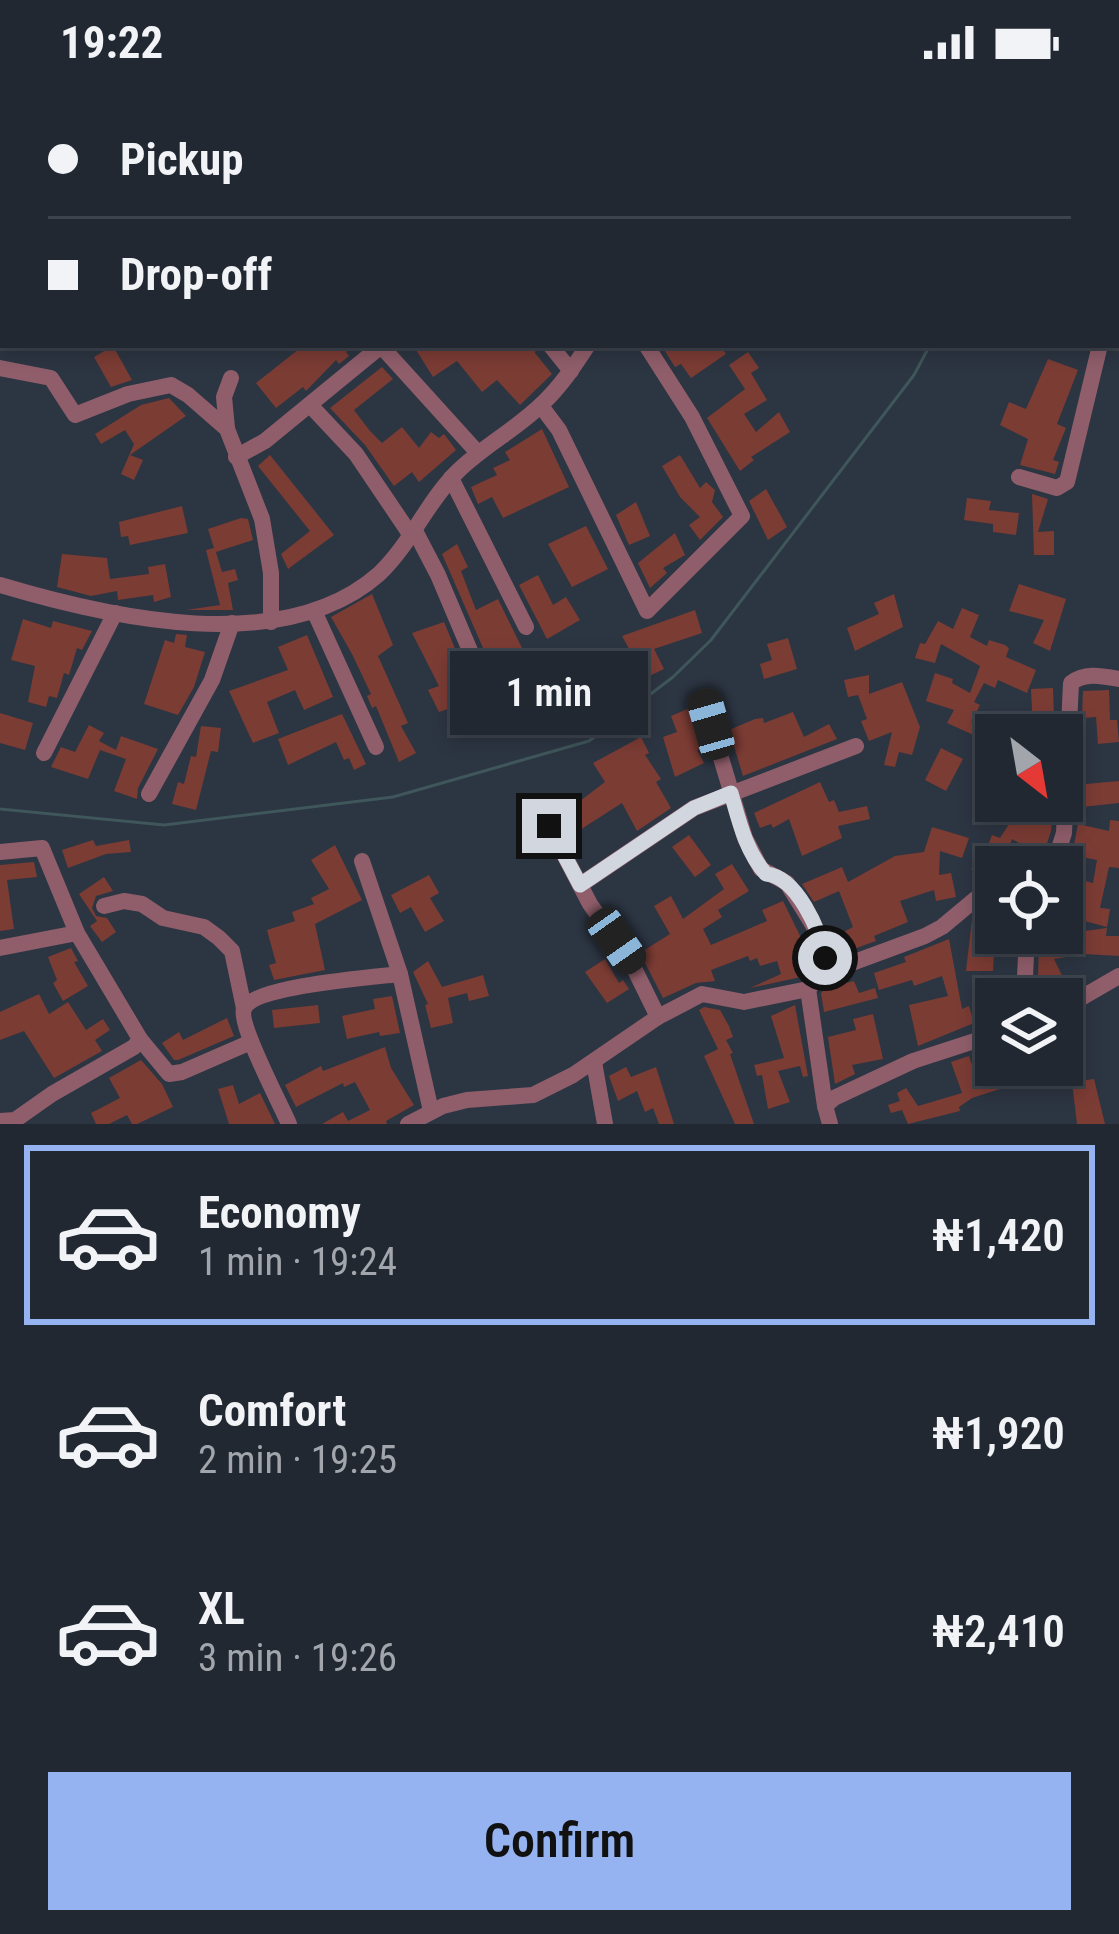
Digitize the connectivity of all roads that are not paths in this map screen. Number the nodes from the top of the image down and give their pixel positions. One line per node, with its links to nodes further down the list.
1 (371, 348): 10 (street)
2 (384, 348): 13 (street)
3 (552, 348): 8 (street)
4 (586, 348): 8 (street)
5 (648, 348): 11 (street)
6 (1099, 348): 15 (street)
7 (0, 368): 12 (street)
8 (571, 371): 11 (street)
9 (232, 378): 12 (street)
10 (310, 404): 14 (street); 17 (street)
11 (541, 406): 13 (street)
12 (227, 429): 14 (street)
13 (478, 453): 16 (street)
14 (236, 457): 21 (street)
15 (1019, 476)
16 (451, 478): 17 (street); 23 (street)
17 (412, 531): 20 (street); 25 (street)
18 (0, 585): 19 (street)
19 (115, 613): 22 (street); 29 (street)
20 (315, 613): 21 (street); 28 (street)
21 (271, 622): 22 (street)
22 (232, 623): 31 (street)
23 (526, 627)
24 (1119, 679): 33 (street)
25 (485, 686)
26 (703, 698): 30 (street)
27 (856, 746): 30 (street)
28 (376, 747)
29 (44, 753)
30 (731, 793): 36 (street); 42 (street)
31 (149, 794)
32 (549, 826): 36 (street)
33 (1060, 846)
34 (0, 852): 39 (street)
35 (362, 861): 41 (street)
36 (580, 885): 47 (street)
37 (975, 899): 42 (street)
38 (104, 906): 46 (street)
39 (77, 933): 40 (street); 48 (street)
40 (0, 948)
41 (400, 974): 46 (street); 52 (street)
42 (823, 974): 44 (street)
43 (1119, 976): 45 (street)
44 (808, 989): 47 (street); 53 (street)
45 (1083, 997)
46 (244, 1008): 50 (street)
47 (658, 1017): 51 (street)
48 (140, 1039): 50 (street); 54 (street)
49 (975, 1041): 53 (street)
50 (251, 1042): 55 (street)
51 (594, 1062): 52 (street); 57 (street)
52 (431, 1111): 56 (street)
53 (828, 1115)
54 (12, 1122)
55 (289, 1124)
56 (408, 1124)
57 (605, 1124)

